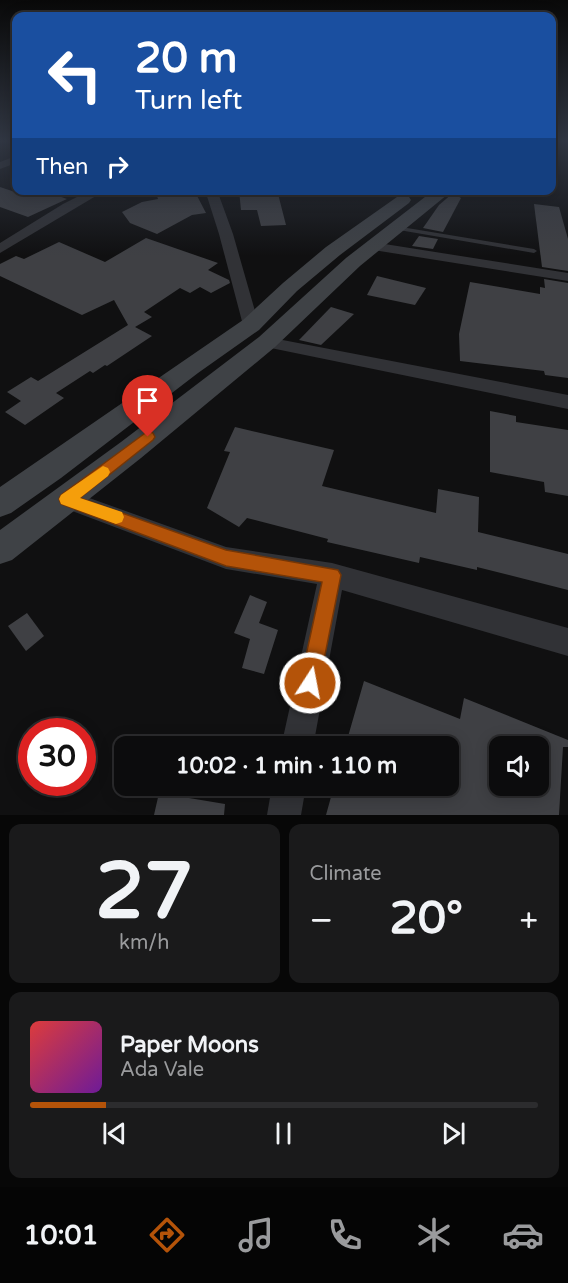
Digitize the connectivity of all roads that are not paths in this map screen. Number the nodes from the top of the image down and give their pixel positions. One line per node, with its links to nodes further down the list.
1 (91, 195): 7 (street)
2 (213, 195): 10 (street)
3 (409, 195): 10 (main road)
4 (438, 195): 5 (main road)
5 (395, 228): 6 (main road); 8 (lane)
6 (372, 246): 9 (street); 10 (main road)
7 (0, 249)
8 (534, 251)
9 (568, 277)
10 (259, 334): 11 (street); 12 (main road); 13 (main road)
11 (568, 402)
12 (67, 499): 14 (main road); 15 (street)
13 (0, 504)
14 (0, 549)
15 (332, 575): 16 (street); 17 (street)
16 (568, 642)
17 (299, 736)
18 (288, 796): 19 (street)
19 (284, 815)

